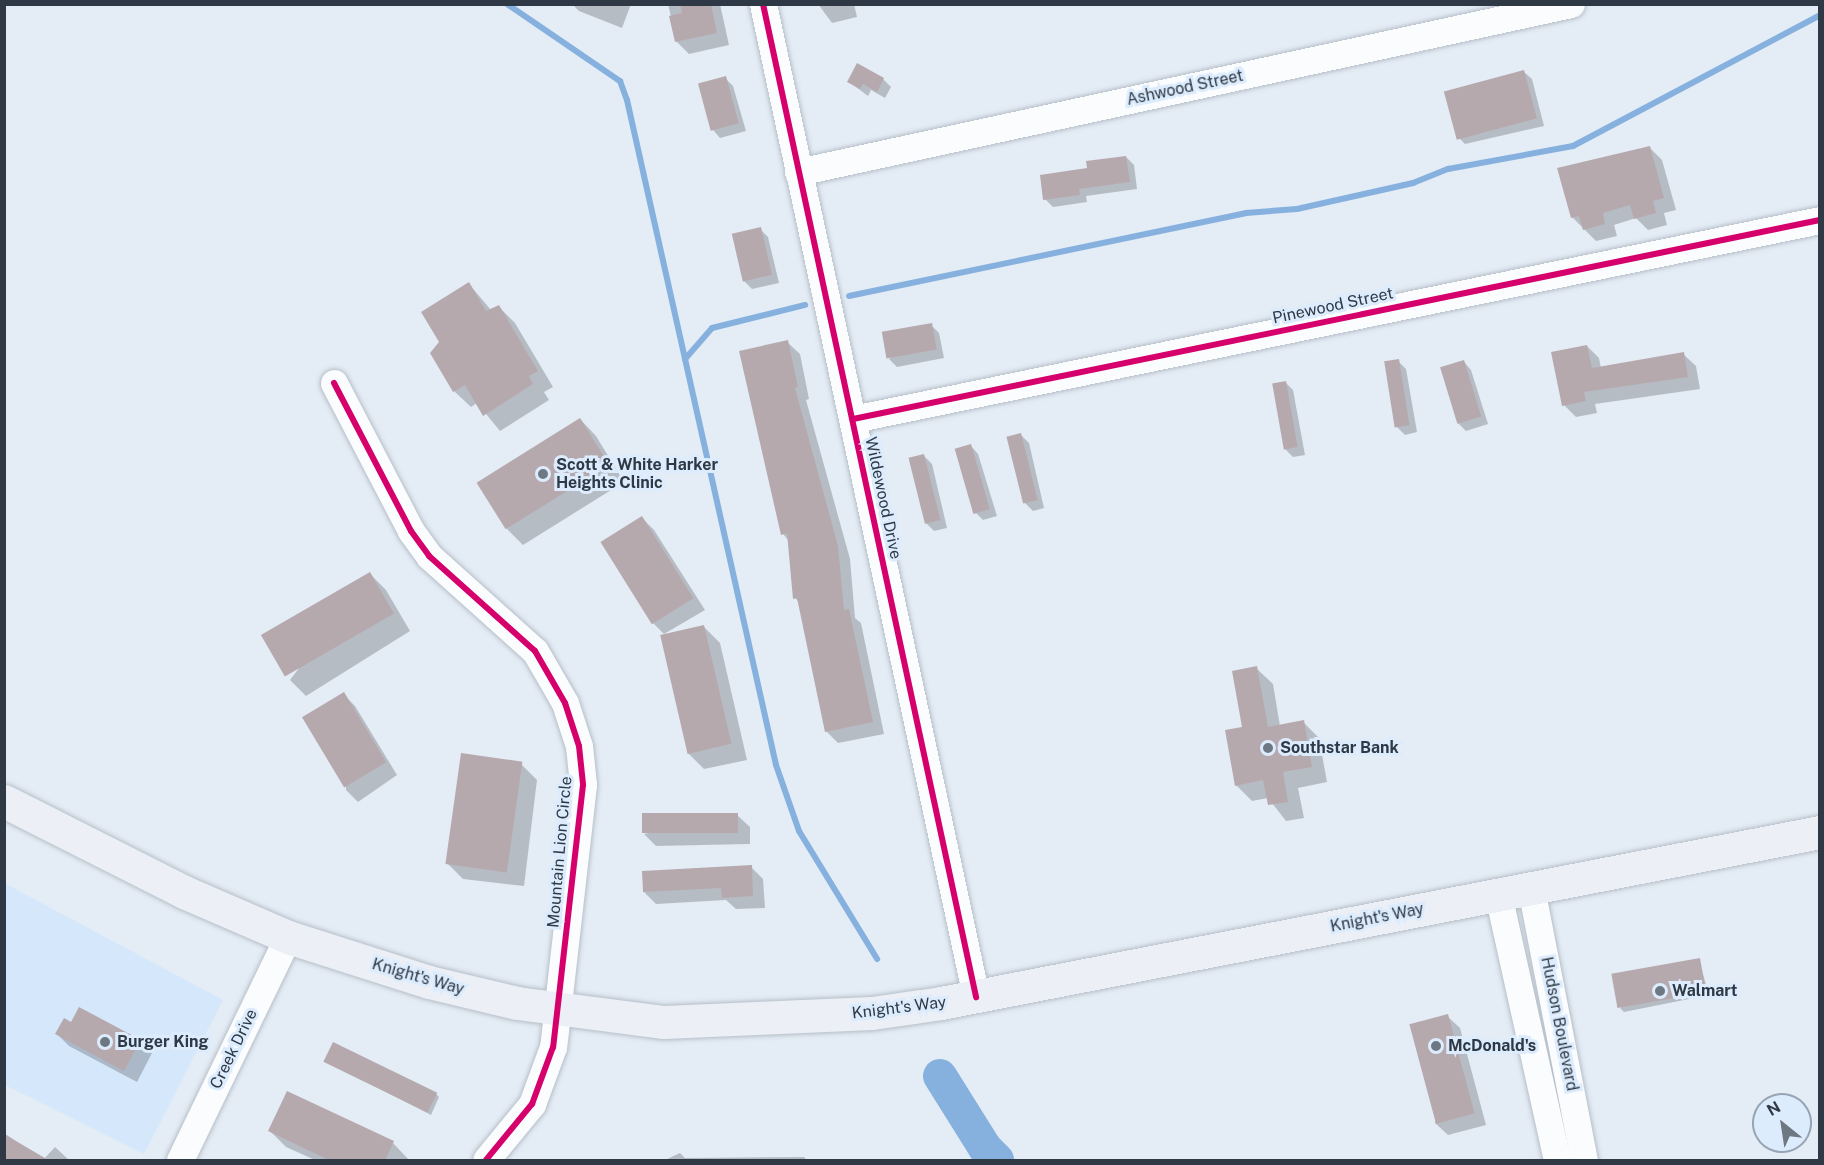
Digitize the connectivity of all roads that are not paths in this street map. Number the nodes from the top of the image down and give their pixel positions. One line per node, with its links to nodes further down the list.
1 (763, 4): 3 (street, Wildewood Drive)
2 (1571, 4): 3 (street, Ashwood Street)
3 (798, 172): 6 (street, Wildewood Drive)
4 (1820, 220): 6 (street, Pinewood Street)
5 (334, 383): 13 (street, Mountain Lion Circle)
6 (853, 419): 12 (street, Wildewood Drive)
7 (4, 801): 11 (main road, Knight's Way)
8 (1820, 832): 9 (main road, Knight's Way)
9 (1531, 888): 10 (main road, Knight's Way); 14 (street, Hudson Boulevard)
10 (1498, 894): 12 (main road, Knight's Way); 15 (street, Hudson Boulevard)
11 (288, 937): 13 (main road, Knight's Way); 16 (street, Creek Drive)
12 (976, 997): 13 (main road, Knight's Way)
13 (559, 1011): 17 (street, Mountain Lion Circle)
14 (1565, 1059): 15 (street); 19 (street, Hudson Boulevard)
15 (1535, 1065): 18 (street, Hudson Boulevard)
16 (180, 1161)
17 (486, 1161)
18 (1557, 1161)
19 (1584, 1161)

